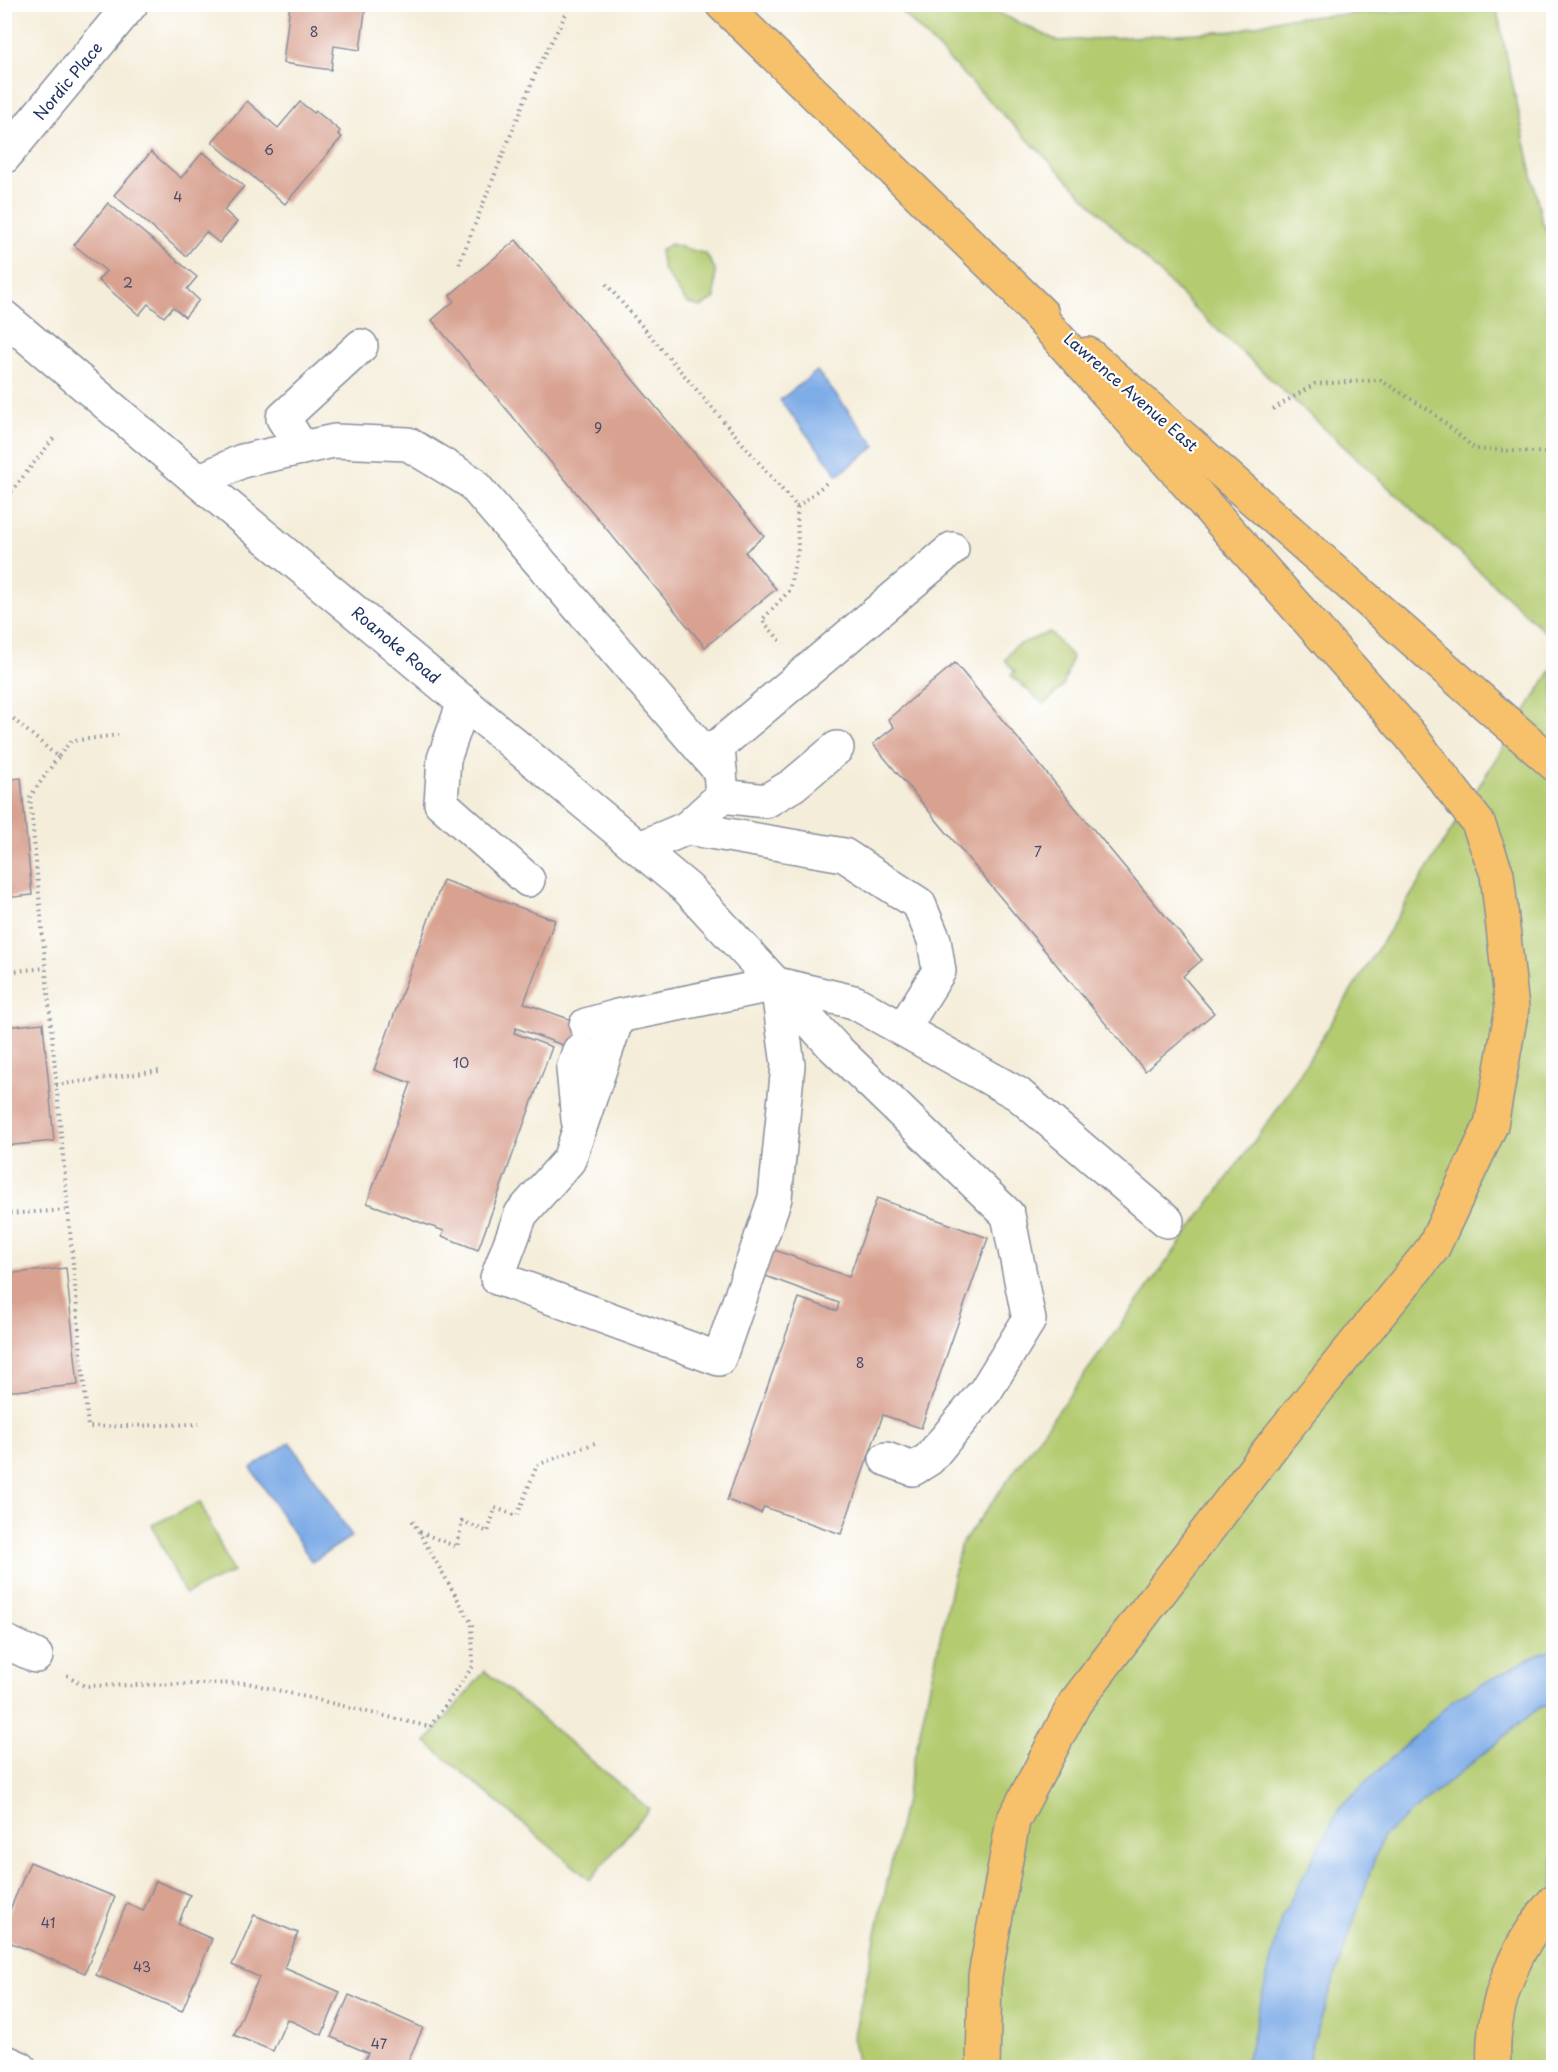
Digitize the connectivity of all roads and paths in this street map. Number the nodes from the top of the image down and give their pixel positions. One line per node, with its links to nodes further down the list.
1 (131, 4): 4 (street, Nordic Place)
2 (571, 4): 5 (path)
3 (722, 4): 7 (main road, Lawrence Avenue East)
4 (4, 157)
5 (459, 264)
6 (606, 284): 17 (path)
7 (1021, 296): 25 (main road, Lawrence Avenue East); 51 (main road)
8 (4, 316): 14 (street, Roanoke Road)
9 (361, 346): 12 (street)
10 (1273, 409): 13 (path)
11 (56, 435): 16 (path)
12 (302, 448): 14 (street); 26 (street)
13 (1554, 453)
14 (200, 481): 20 (street, Roanoke Road)
15 (829, 481): 17 (path)
16 (4, 501)
17 (796, 507): 19 (path)
18 (952, 549): 19 (street)
19 (808, 671): 26 (street)
20 (464, 702): 28 (street, Roanoke Road); 29 (street)
21 (4, 711): 24 (path)
22 (118, 735): 24 (path)
23 (837, 748): 26 (street)
24 (58, 757): 30 (path)
25 (1554, 764)
26 (721, 783): 27 (street)
27 (687, 828): 28 (street); 34 (street)
28 (640, 848): 32 (street, Roanoke Road)
29 (528, 880)
30 (45, 968): 31 (path); 36 (path)
31 (4, 972)
32 (777, 984): 33 (street); 34 (street); 37 (street); 43 (street, Roanoke Road)
33 (618, 1016): 37 (street); 37 (street)
34 (903, 1029): 40 (street)
35 (159, 1071): 36 (path)
36 (56, 1085): 38 (path)
37 (579, 1131)
38 (68, 1210): 39 (path); 41 (path)
39 (4, 1214)
40 (1167, 1221)
41 (199, 1424)
42 (595, 1443): 45 (path)
43 (886, 1459)
44 (412, 1520): 45 (path)
45 (419, 1532): 47 (path)
46 (4, 1641): 47 (street)
47 (36, 1656)
48 (1554, 1901): 52 (main road)
49 (4, 2061): 50 (street)
50 (20, 2067)
51 (983, 2067)
52 (1494, 2067)

